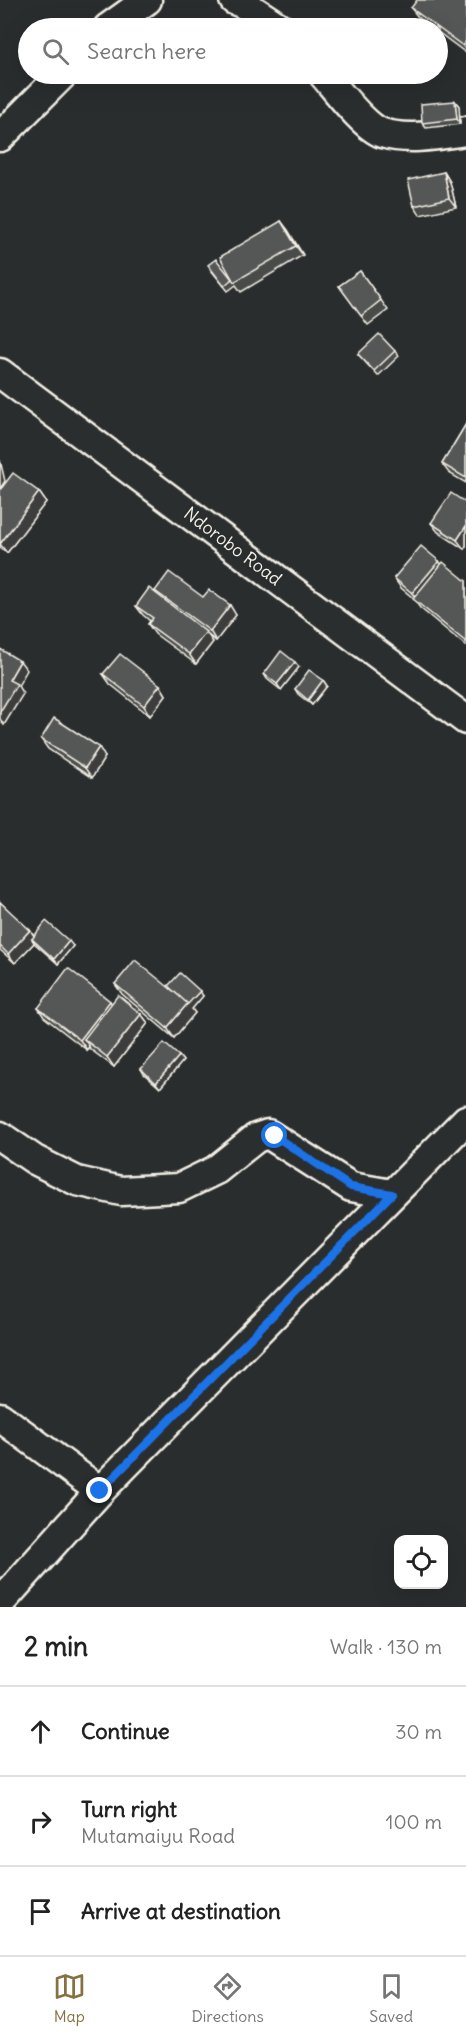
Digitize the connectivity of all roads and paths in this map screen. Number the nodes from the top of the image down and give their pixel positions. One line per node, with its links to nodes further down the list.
1 (147, 0): 3 (street)
2 (234, 0): 4 (street)
3 (122, 18)
4 (265, 18)
5 (53, 84): 8 (street)
6 (331, 84): 7 (street)
7 (466, 131)
8 (0, 137)
9 (0, 373): 10 (street, Ndorobo Road)
10 (466, 720)
11 (466, 1120): 13 (street)
12 (0, 1136): 13 (street)
13 (392, 1194): 15 (street)
14 (0, 1417): 15 (street)
15 (100, 1491): 16 (street)
16 (0, 1603)

